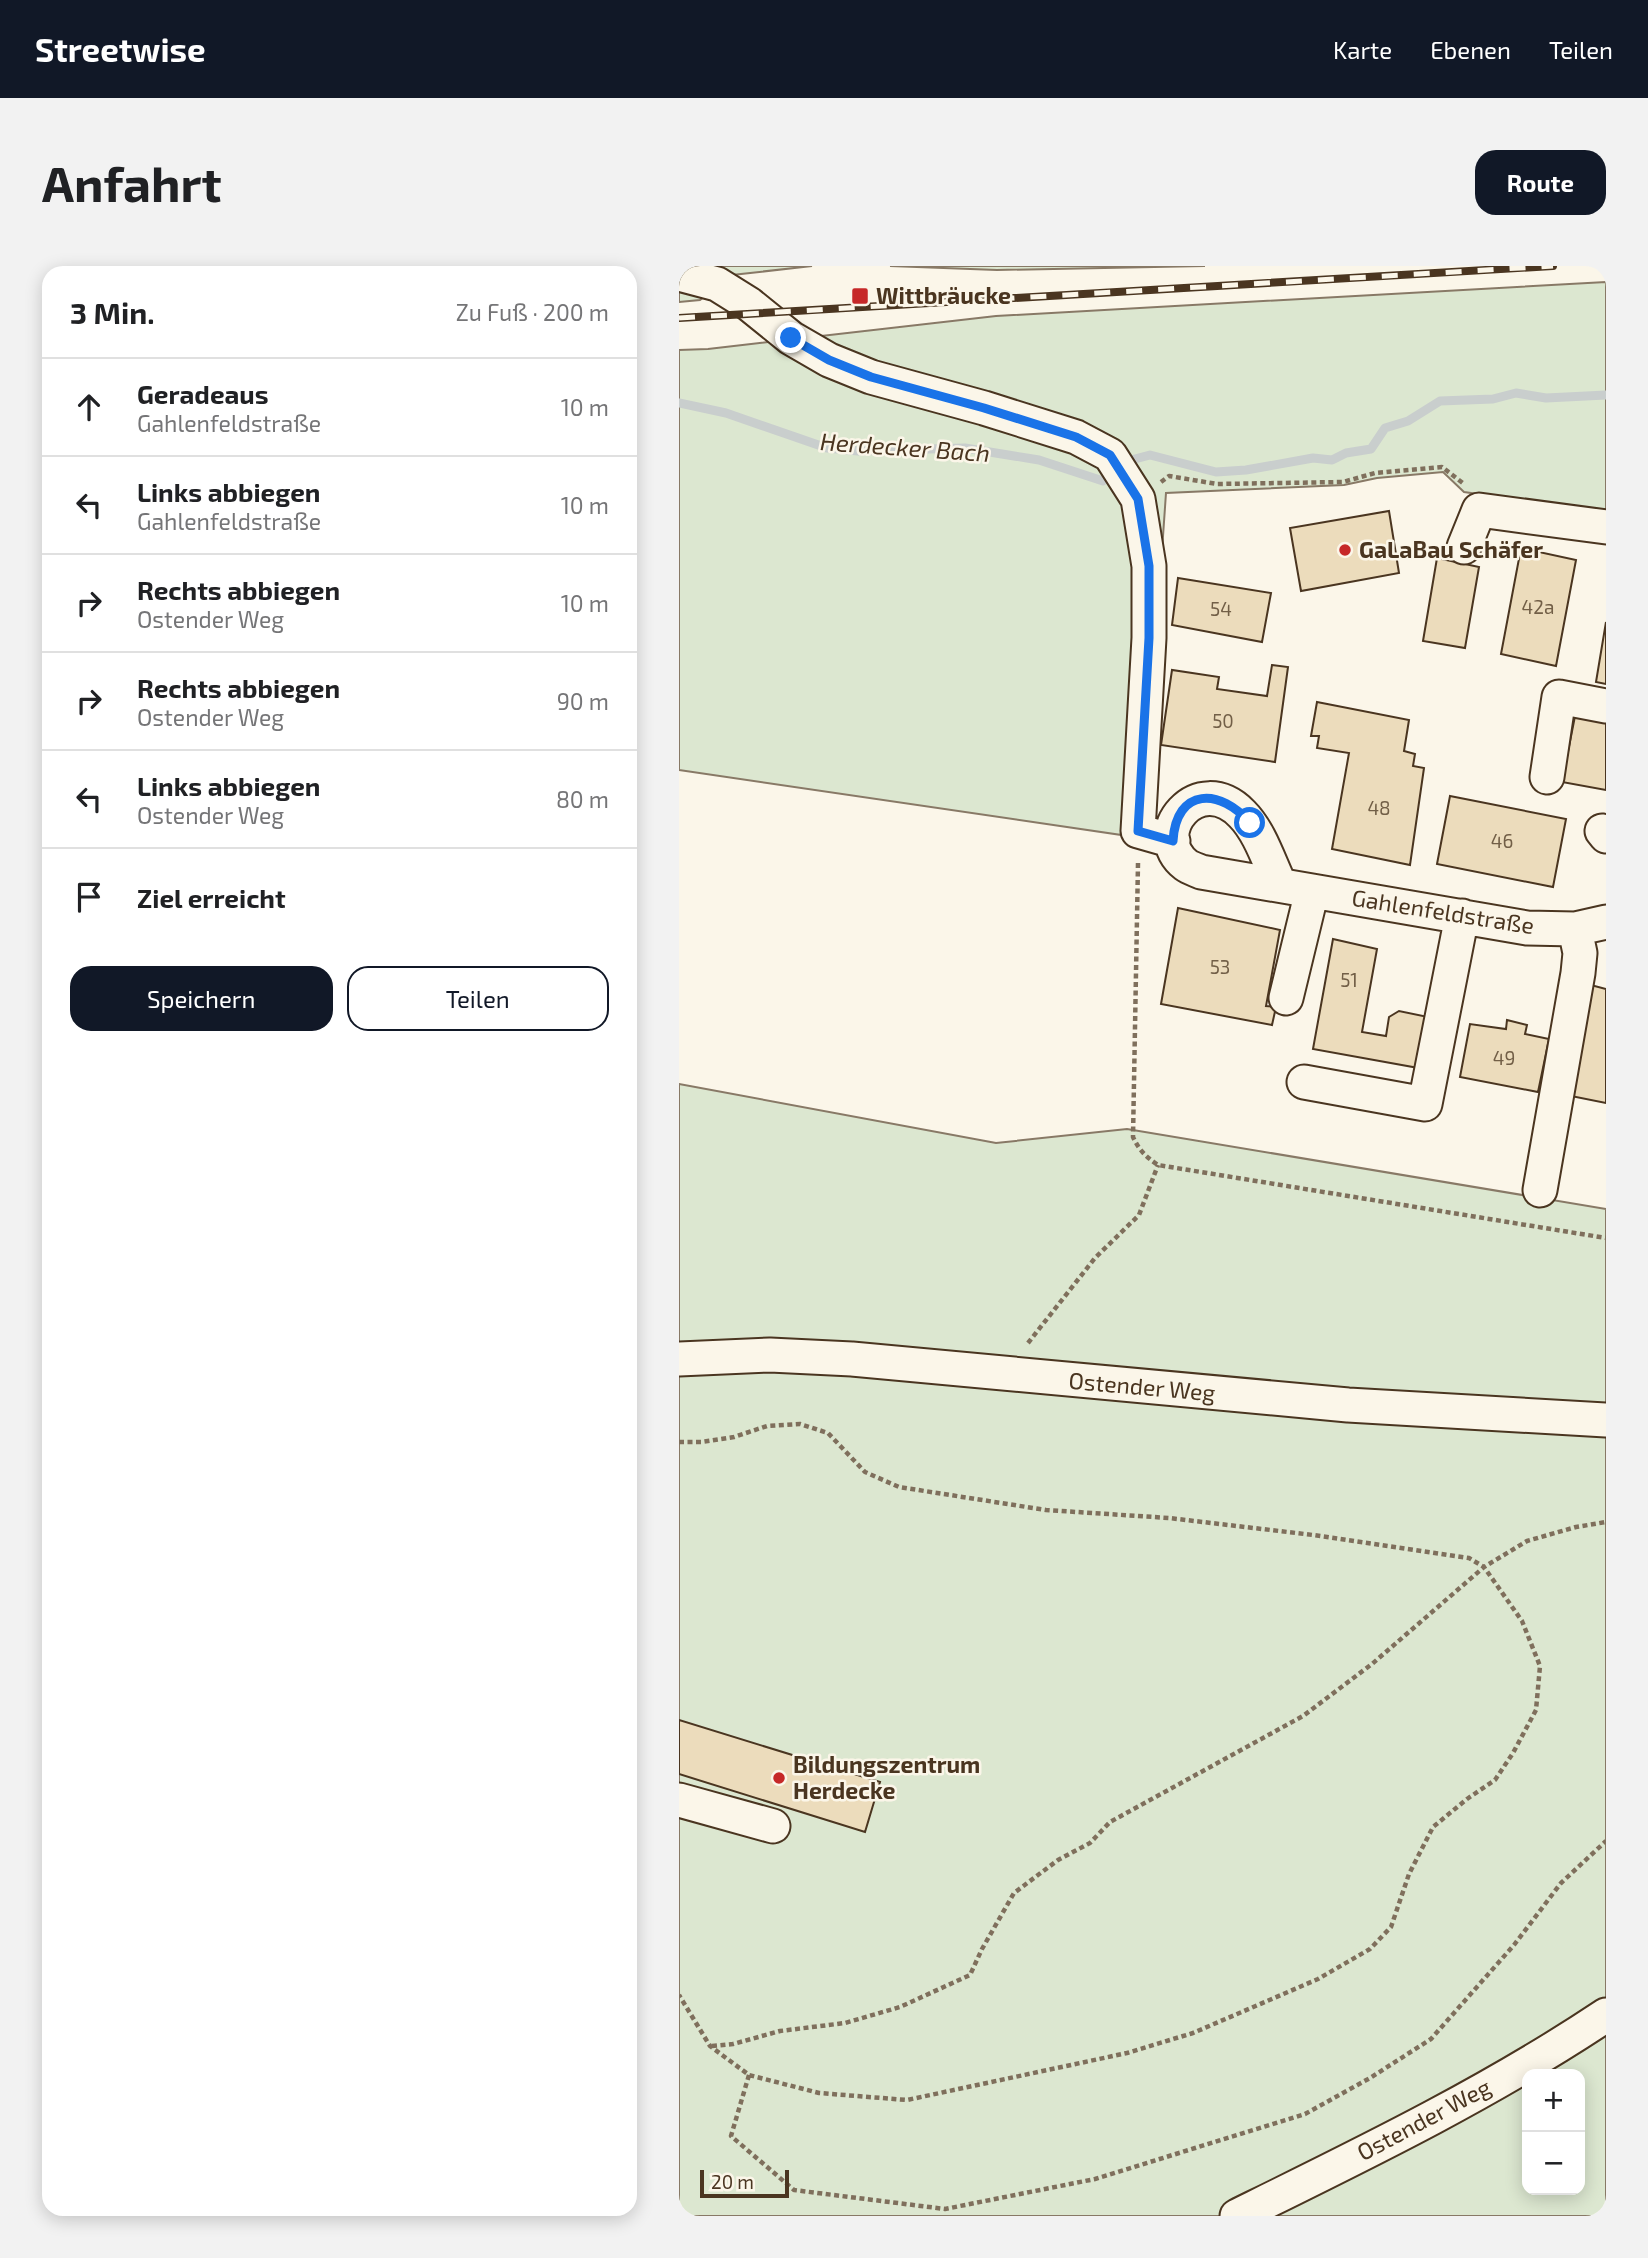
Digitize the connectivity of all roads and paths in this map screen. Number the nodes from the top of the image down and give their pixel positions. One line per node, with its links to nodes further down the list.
1 (679, 274): 3 (street)
2 (1470, 487): 3 (path)
3 (1138, 499): 8 (street)
4 (1606, 527): 5 (street)
5 (1464, 547)
6 (1606, 706): 7 (street)
7 (1547, 777)
8 (1138, 831): 9 (street); 15 (path)
9 (1173, 841): 10 (street, Gahlenfeldstraße); 10 (street)
10 (1296, 888): 11 (street, Gahlenfeldstraße); 13 (street)
11 (1462, 916): 12 (street, Gahlenfeldstraße); 14 (street)
12 (1591, 926): 16 (street)
13 (1286, 998)
14 (1304, 1082)
15 (1158, 1165): 17 (path); 19 (path)
16 (1541, 1189)
17 (1606, 1238)
18 (679, 1359): 19 (street, Ostender Weg)
19 (1000, 1374): 20 (street, Ostender Weg)
20 (1606, 1420)
21 (679, 1442): 23 (path)
22 (1606, 1522): 23 (path)
23 (1484, 1566): 29 (path); 30 (path)
24 (679, 1800): 25 (street)
25 (773, 1826)
26 (1606, 1842): 30 (path)
27 (679, 1995): 29 (path)
28 (1606, 2015): 31 (street, Ostender Weg)
29 (711, 2046): 30 (path)
30 (749, 2074)
31 (1237, 2216)

